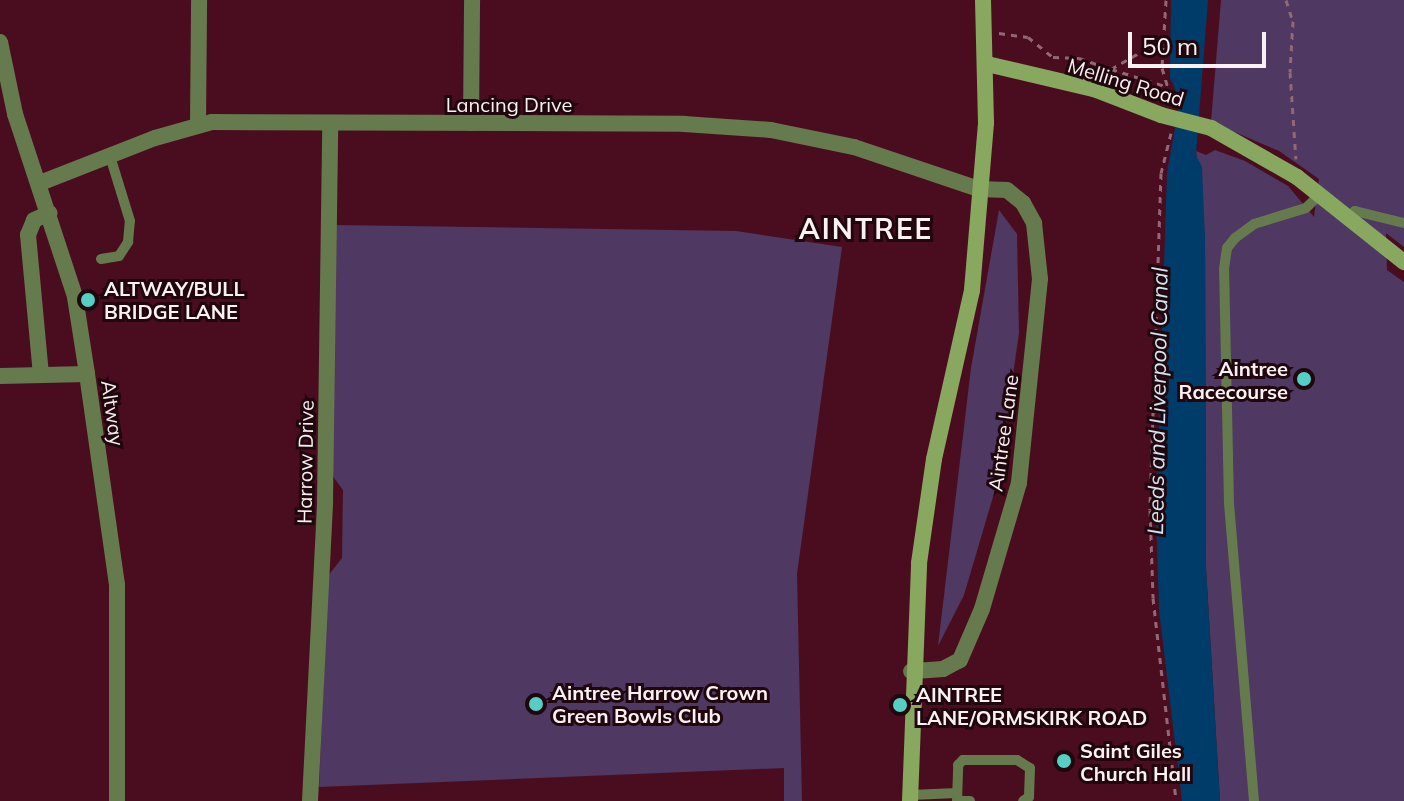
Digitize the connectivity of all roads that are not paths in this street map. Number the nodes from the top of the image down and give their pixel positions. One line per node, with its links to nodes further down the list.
1 (199, 0): 9 (street)
2 (472, 0): 7 (street)
3 (983, 0): 6 (main road)
4 (0, 42): 5 (street, Altway)
5 (2, 61): 11 (street, Altway)
6 (987, 64): 12 (main road); 13 (main road, Melling Road, bridge)
7 (471, 123): 8 (street, Lancing Drive); 12 (street, Lancing Drive)
8 (330, 124): 9 (street, Lancing Drive); 26 (street, Harrow Drive)
9 (198, 125): 10 (street, Lancing Drive)
10 (110, 156): 11 (street, Lancing Drive); 17 (lane)
11 (40, 183): 14 (street, Altway)
12 (979, 189): 22 (main road); 22 (street, Aintree Lane)
13 (1317, 197): 15 (main road, Melling Road); 29 (lane)
14 (50, 213): 19 (street, Altway); 20 (street)
15 (1346, 219): 16 (lane); 18 (main road, Melling Road)
16 (1404, 223)
17 (101, 259)
18 (1404, 262)
19 (87, 374): 20 (street); 25 (street, Altway)
20 (41, 375): 21 (street)
21 (0, 376)
22 (911, 671): 23 (main road)
23 (910, 798): 24 (lane)
24 (957, 798): 27 (lane); 28 (lane)
25 (117, 801)
26 (310, 801)
27 (970, 801)
28 (1023, 801)
29 (1254, 801)

